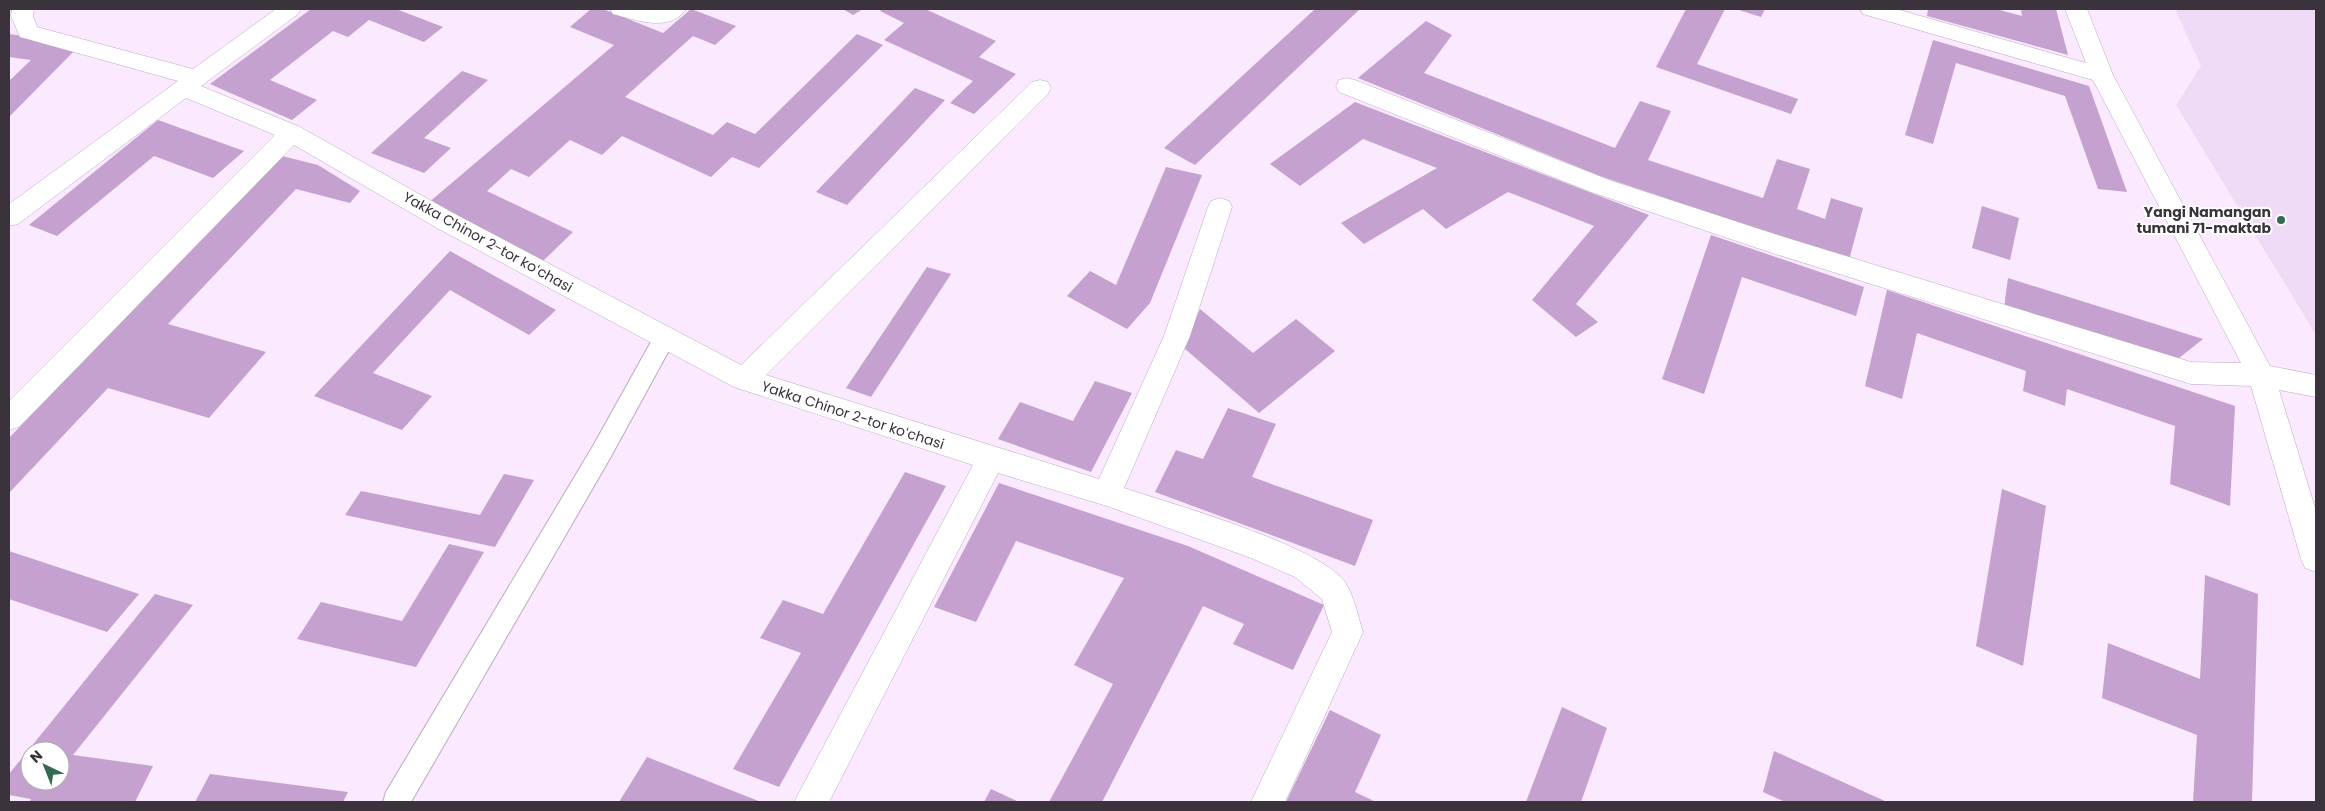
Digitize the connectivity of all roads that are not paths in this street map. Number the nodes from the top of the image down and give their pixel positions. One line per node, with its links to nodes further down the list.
1 (23, 9): 8 (street, Yakka Chinor 2-tor koʻchasi)
2 (290, 9): 8 (street)
3 (620, 9): 4 (street)
4 (675, 9)
5 (1871, 9): 7 (street)
6 (2076, 9): 7 (street)
7 (2102, 75): 15 (street)
8 (190, 83): 11 (street, Yakka Chinor 2-tor koʻchasi); 13 (street)
9 (1347, 86): 15 (street)
10 (1040, 88): 16 (street)
11 (292, 132): 14 (street, Yakka Chinor 2-tor koʻchasi); 18 (street)
12 (1220, 207): 20 (street)
13 (9, 217)
14 (665, 337): 16 (street, Yakka Chinor 2-tor koʻchasi); 22 (lane)
15 (2261, 375): 17 (street); 21 (street)
16 (744, 379): 19 (street, Yakka Chinor 2-tor koʻchasi)
17 (2316, 386)
18 (9, 419)
19 (990, 459): 20 (street, Yakka Chinor 2-tor koʻchasi); 23 (street)
20 (1106, 494): 24 (street, Yakka Chinor 2-tor koʻchasi)
21 (2316, 559)
22 (396, 802)
23 (810, 802)
24 (1268, 802)

